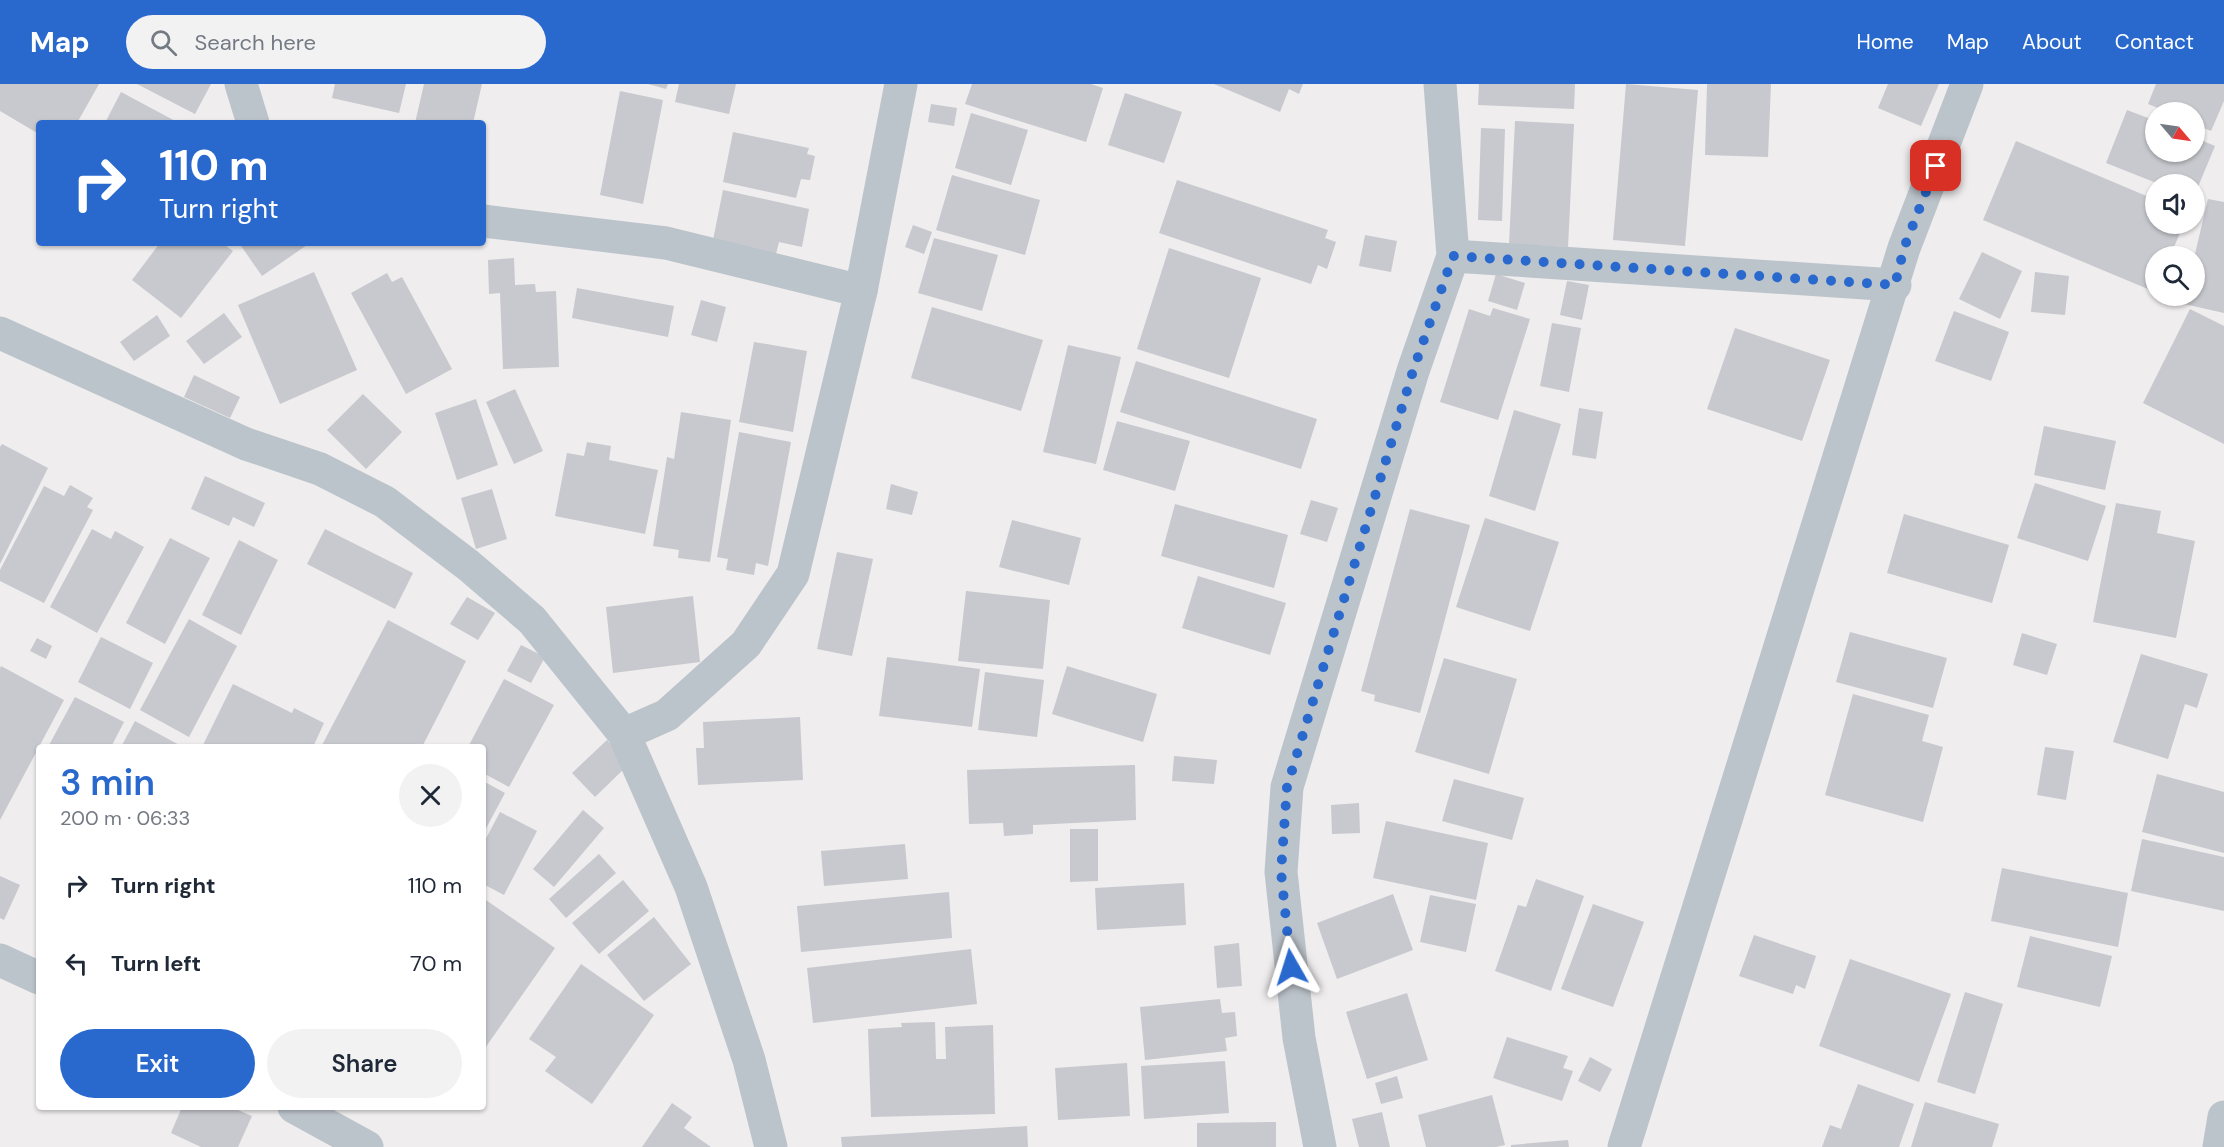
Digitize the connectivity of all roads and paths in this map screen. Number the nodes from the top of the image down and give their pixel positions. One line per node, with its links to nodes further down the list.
1 (242, 84): 5 (street)
2 (901, 84): 9 (street)
3 (1440, 84): 7 (street)
4 (1967, 84): 8 (street)
5 (252, 120)
6 (486, 220): 9 (street)
7 (1453, 256): 8 (street); 18 (street)
8 (1895, 285): 19 (street)
9 (861, 291): 11 (street)
10 (0, 333): 11 (street)
11 (624, 734): 17 (street)
12 (0, 960): 13 (street)
13 (36, 977)
14 (299, 1110): 16 (street)
15 (2224, 1117): 20 (street)
16 (367, 1147)
17 (771, 1147)
18 (1320, 1147)
19 (1624, 1147)
20 (2219, 1147)

